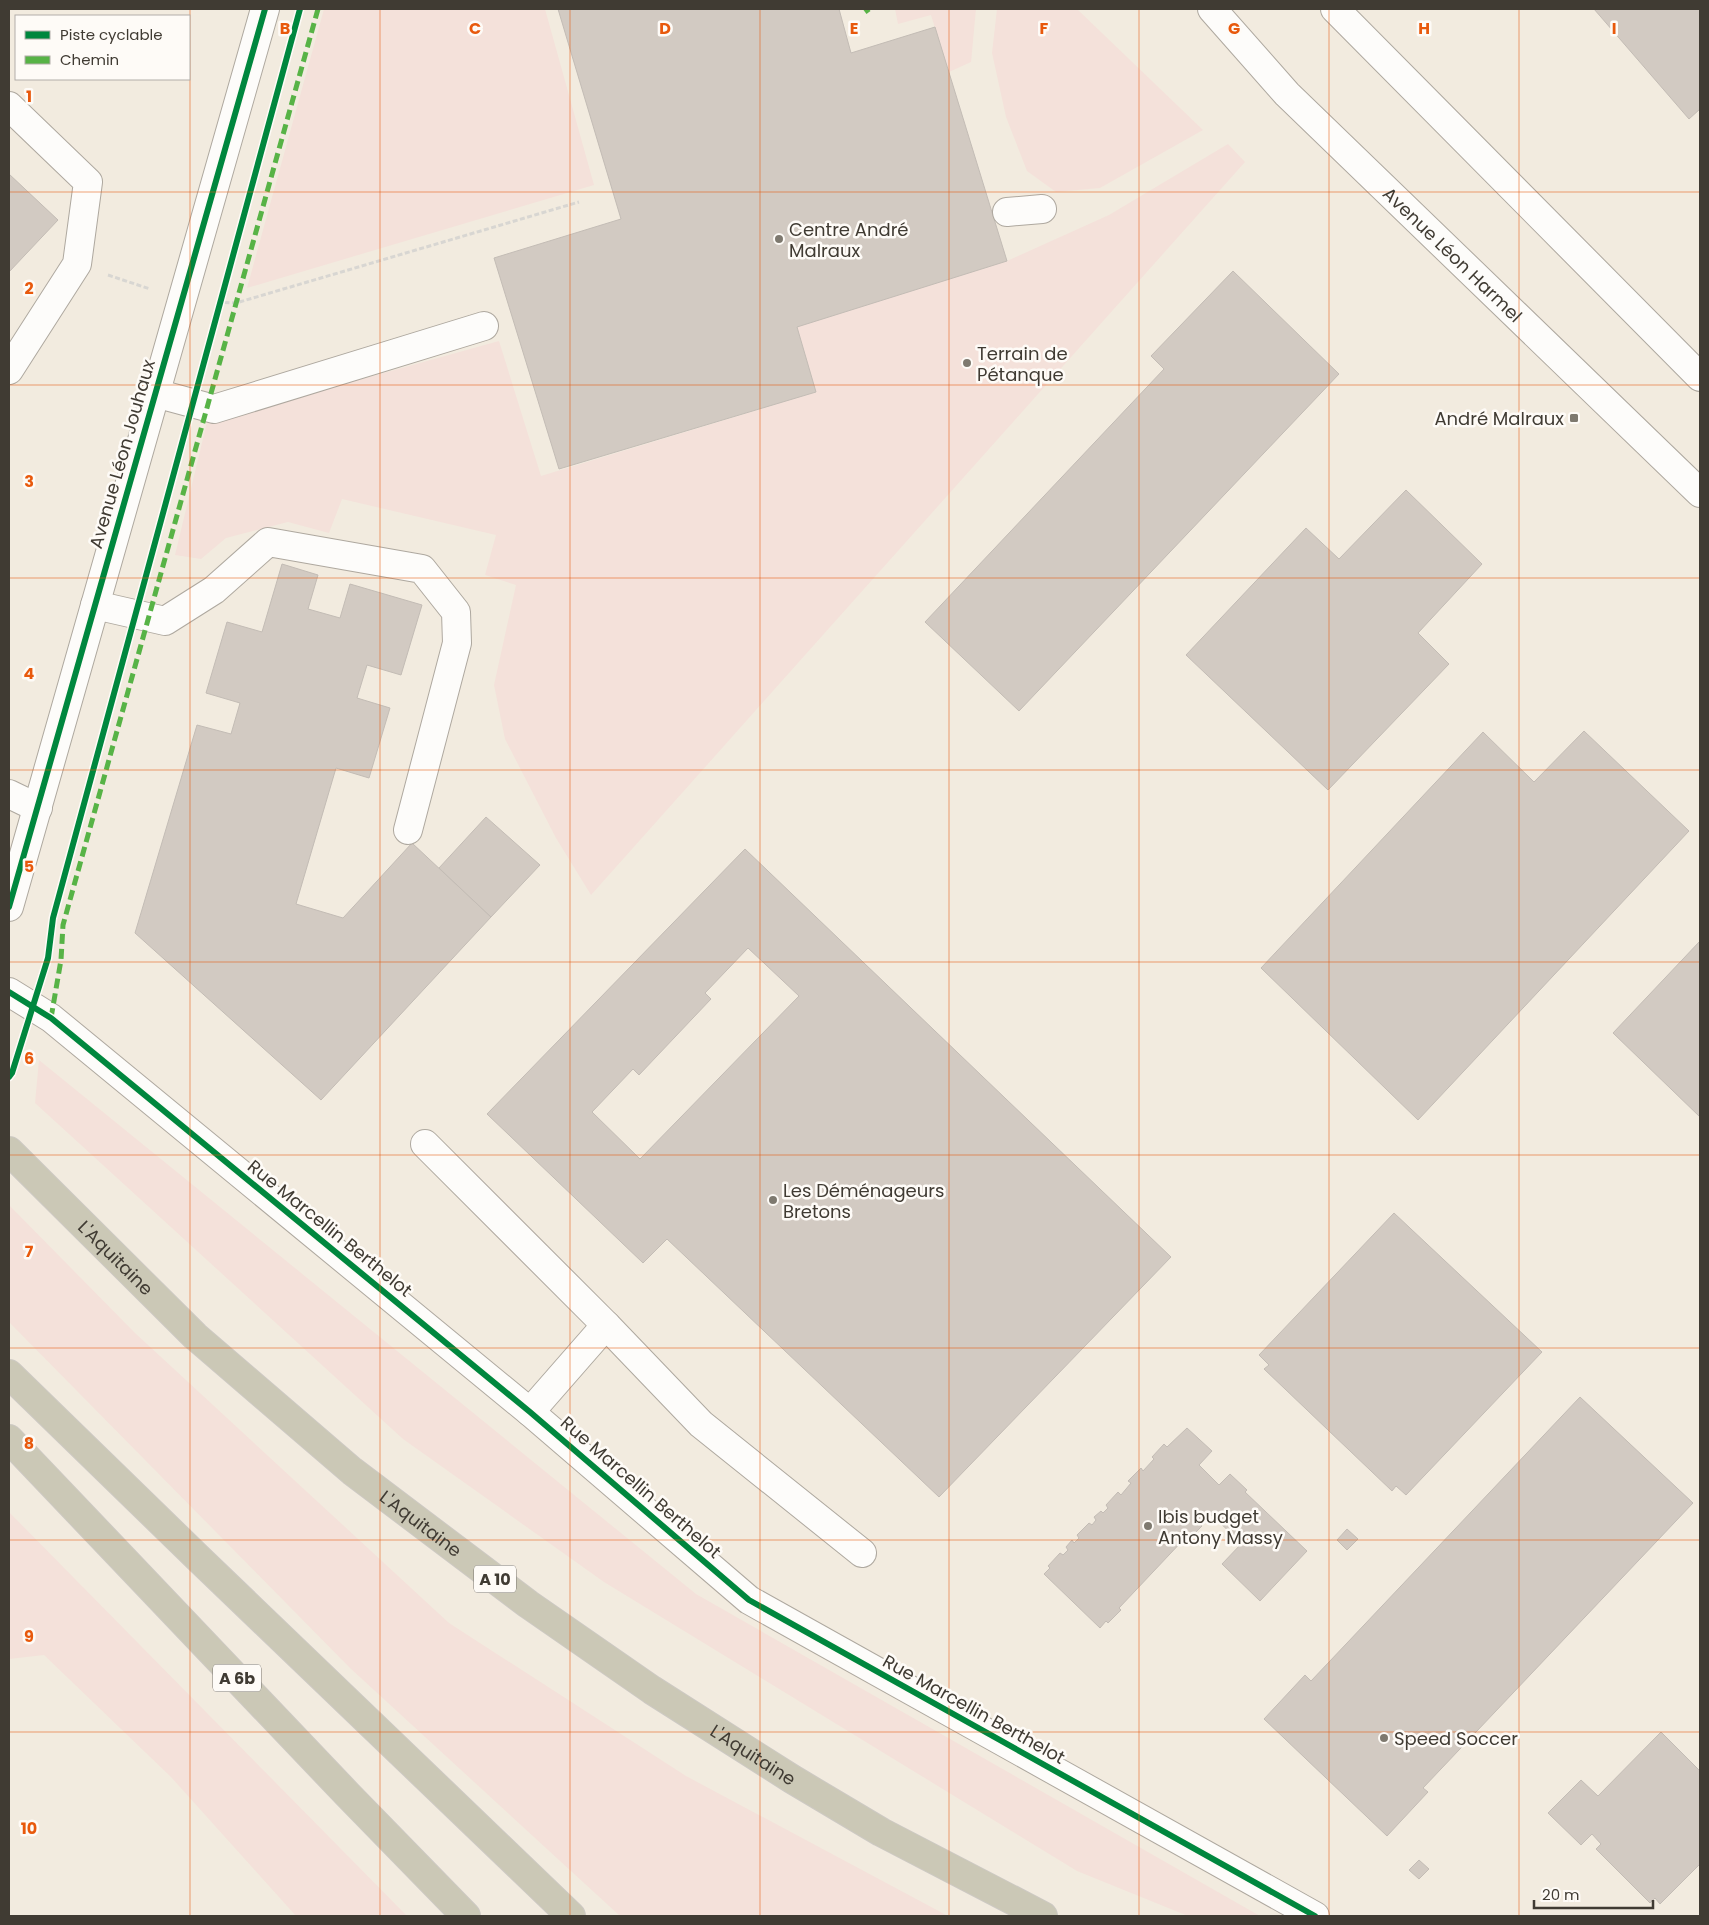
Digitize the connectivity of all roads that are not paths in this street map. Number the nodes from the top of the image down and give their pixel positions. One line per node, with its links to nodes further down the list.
1 (265, 9): 10 (street, Avenue Léon Jouhaux)
2 (1212, 9): 11 (street, Avenue Léon Harmel)
3 (1335, 9): 9 (street)
4 (9, 106): 8 (street)
5 (1042, 209): 6 (street)
6 (1007, 212)
7 (484, 326): 10 (street)
8 (9, 370)
9 (1700, 376)
10 (156, 393): 12 (street, Avenue Léon Jouhaux)
11 (1700, 493)
12 (95, 605): 14 (street, Avenue Léon Jouhaux); 15 (street)
13 (9, 794): 14 (street)
14 (38, 808): 16 (street, Avenue Léon Jouhaux)
15 (408, 830)
16 (9, 907)
17 (9, 992): 22 (street, Rue Marcellin Berthelot)
18 (424, 1144): 20 (street)
19 (10, 1152): 27 (highway, L'Aquitaine / A 10)
20 (606, 1325): 22 (street); 24 (street)
21 (9, 1374): 26 (highway)
22 (530, 1412): 28 (street, Rue Marcellin Berthelot)
23 (9, 1439): 25 (highway, A 6b)
24 (862, 1553)
25 (466, 1916)
26 (571, 1916)
27 (1044, 1916)
28 (1315, 1916)

